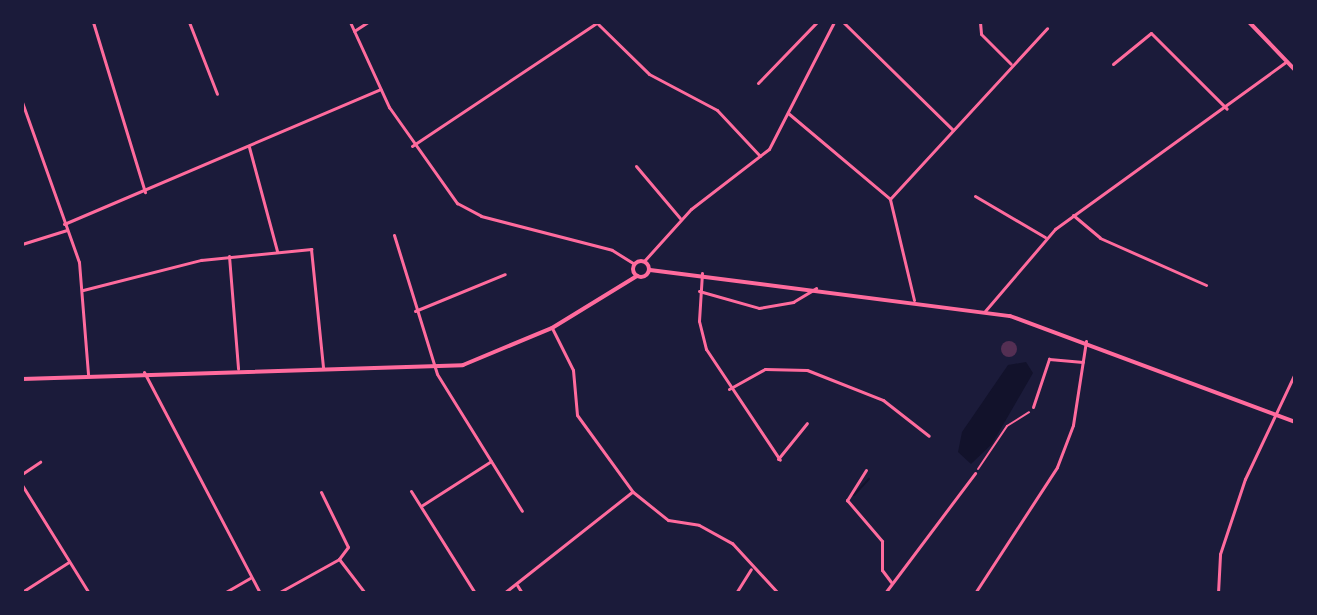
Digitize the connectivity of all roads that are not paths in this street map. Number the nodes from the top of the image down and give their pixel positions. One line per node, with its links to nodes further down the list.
1 (94, 22): 30 (street)
2 (189, 22): 21 (street)
3 (350, 22): 14 (street)
4 (368, 22): 14 (street)
5 (742, 22): 6 (street)
6 (750, 22)
7 (817, 22): 19 (street)
8 (834, 22): 24 (street)
9 (843, 22): 25 (street)
10 (980, 22): 16 (street)
11 (1249, 22): 15 (street)
12 (598, 23): 26 (street); 28 (street)
13 (1047, 28): 16 (street)
14 (354, 31): 20 (street)
15 (1287, 61): 18 (street); 23 (street)
16 (1011, 64): 25 (street)
17 (1113, 64): 23 (street)
18 (1295, 70)
19 (758, 83)
20 (380, 89): 26 (street); 27 (street)
21 (217, 94)
22 (22, 102): 35 (street)
23 (1227, 109): 33 (street)
24 (788, 113): 28 (street); 32 (street)
25 (954, 132): 32 (street)
26 (412, 146): 43 (street)
27 (249, 147): 30 (street); 40 (street)
28 (760, 156): 34 (street)
29 (636, 166): 34 (street)
30 (145, 192): 35 (street)
31 (975, 196): 38 (street)
32 (890, 199): 52 (street)
33 (1073, 215): 38 (street); 48 (street)
34 (680, 219): 42 (street)
35 (64, 224): 36 (street)
36 (67, 230): 39 (street); 50 (street)
37 (394, 235): 53 (street)
38 (1045, 237): 54 (street)
39 (22, 244)
40 (277, 251): 41 (street); 59 (street)
41 (229, 256): 50 (street); 60 (street)
42 (644, 261): 43 (street); 44 (street)
43 (634, 264): 47 (street)
44 (650, 270): 45 (street); 47 (street)
45 (702, 273): 49 (street); 51 (street)
46 (505, 274): 53 (street)
47 (637, 276): 55 (street)
48 (1206, 285)
49 (816, 288): 51 (street); 52 (street)
50 (83, 290): 63 (street)
51 (699, 291): 65 (street)
52 (914, 300): 54 (street)
53 (415, 311): 58 (street)
54 (985, 311): 56 (street)
55 (552, 328): 58 (street); 79 (street)
56 (1086, 341): 57 (street); 67 (street)
57 (1083, 362): 66 (street); 100 (street)
58 (434, 367): 59 (street); 71 (street)
59 (323, 368): 60 (street)
60 (238, 369): 61 (street)
61 (144, 372): 63 (street); 85 (street)
62 (1295, 373): 67 (street)
63 (88, 375): 64 (street)
64 (22, 379)
65 (729, 389): 69 (street); 70 (street)
66 (1033, 407)
67 (1274, 416): 68 (street); 101 (street)
68 (1295, 422)
69 (807, 423)
70 (929, 436)
71 (491, 461): 80 (street); 81 (street)
72 (40, 462): 75 (street)
73 (866, 470): 86 (street)
74 (975, 473): 86 (street)
75 (22, 474)
76 (22, 485): 83 (street)
77 (411, 491): 80 (street)
78 (321, 492): 82 (street)
79 (633, 492): 84 (street); 87 (street)
80 (421, 506): 94 (street)
81 (522, 511)
82 (339, 559): 92 (street); 93 (street)
83 (69, 562): 88 (street); 89 (street)
84 (752, 568): 97 (street); 98 (street)
85 (250, 578): 90 (street); 91 (street)
86 (891, 582): 99 (street)
87 (517, 585): 95 (street); 96 (street)
88 (22, 592)
89 (89, 593)
90 (224, 593)
91 (260, 593)
92 (278, 593)
93 (365, 593)
94 (475, 593)
95 (504, 593)
96 (522, 593)
97 (736, 593)
98 (778, 593)
99 (885, 593)
100 (975, 593)
101 (1218, 593)

